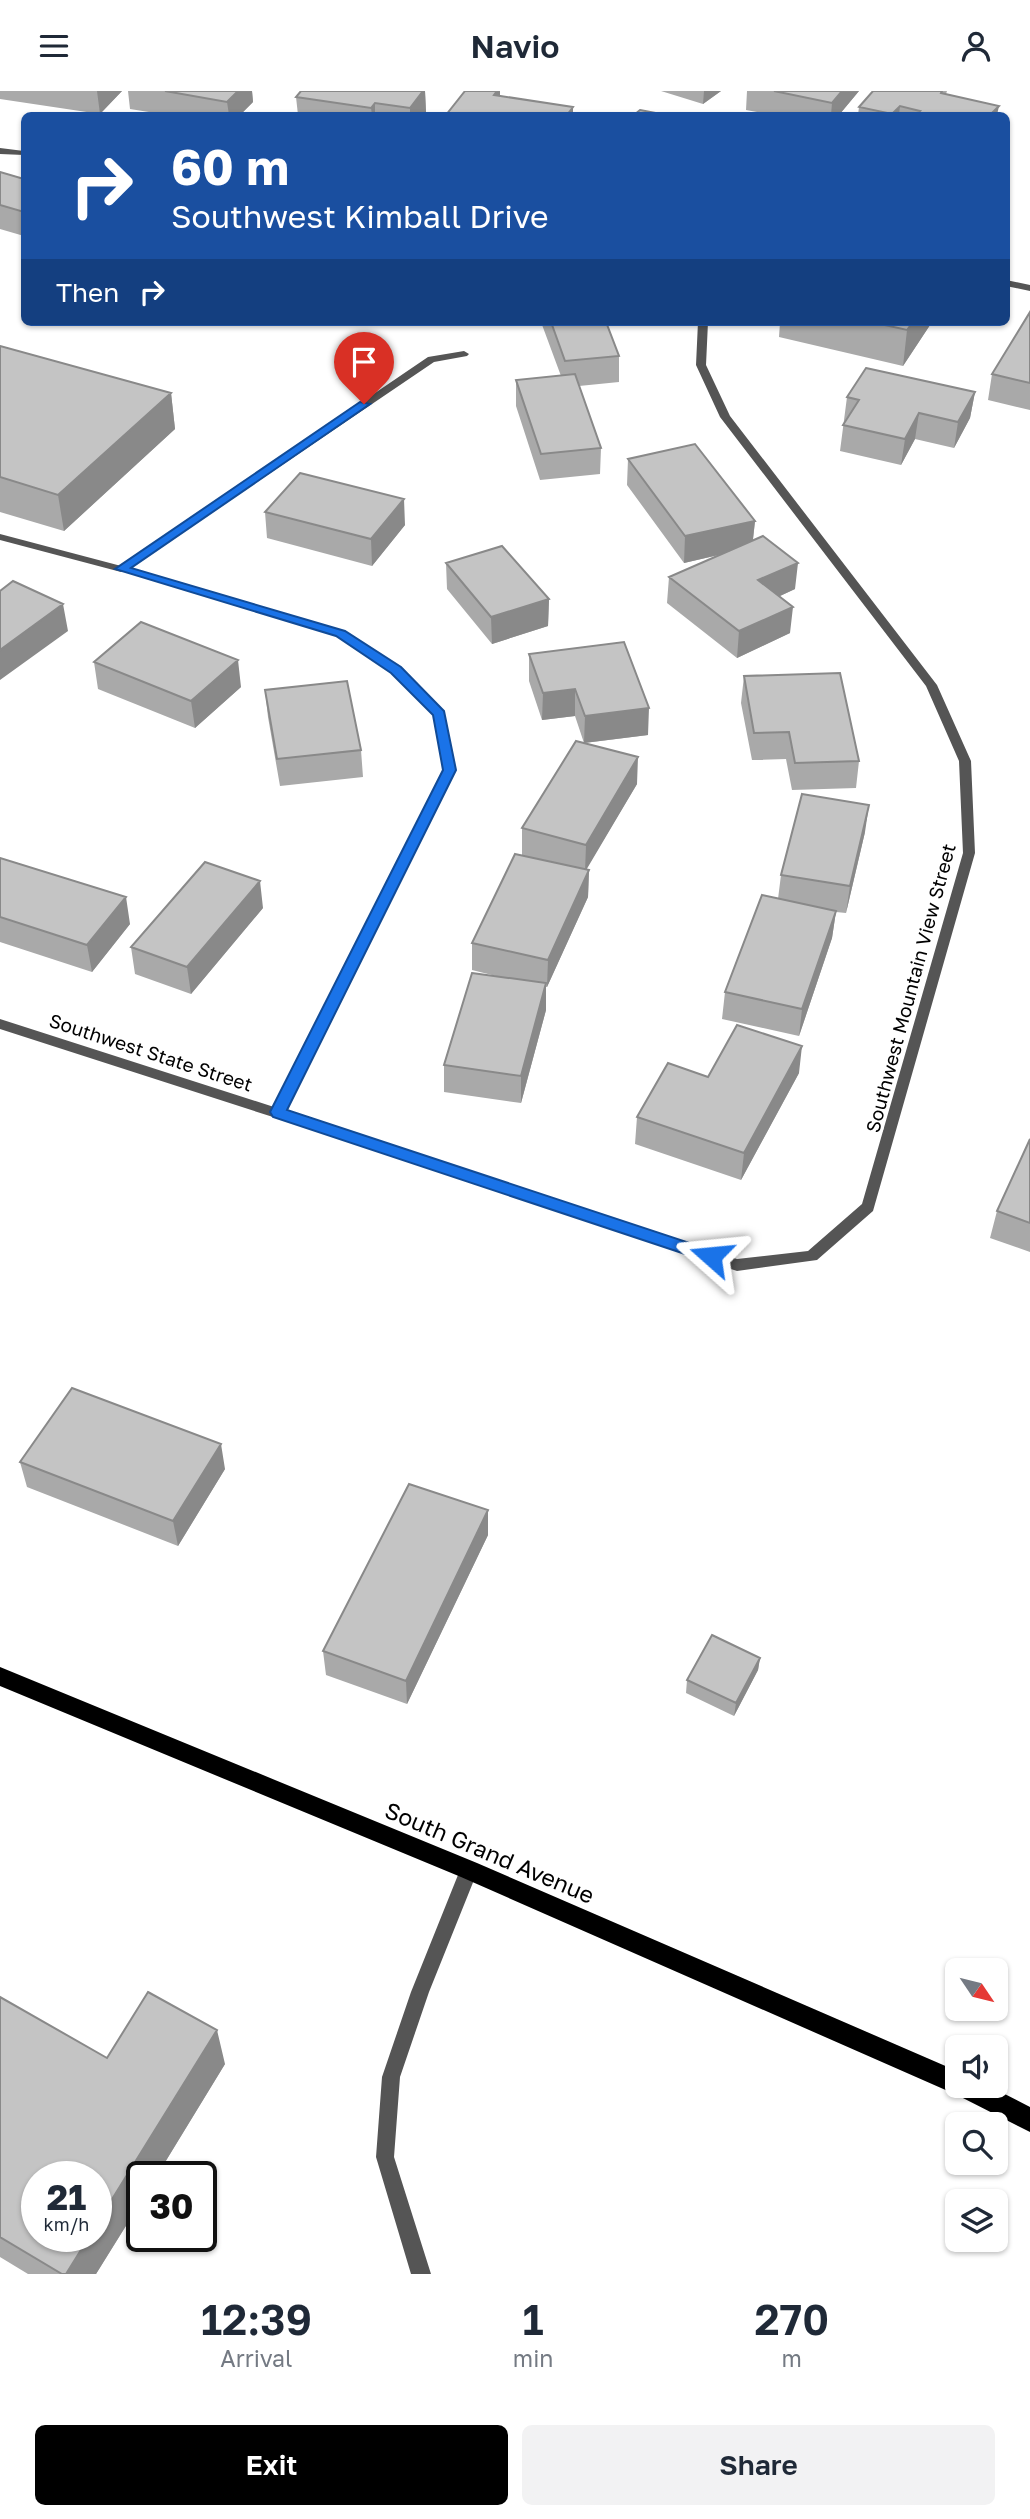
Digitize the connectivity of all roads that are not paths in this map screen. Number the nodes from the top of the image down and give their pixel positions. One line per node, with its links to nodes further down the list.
1 (0, 151): 2 (street)
2 (21, 153)
3 (1010, 284): 4 (street)
4 (1030, 288)
5 (703, 326): 11 (street, Southwest Mountain View Street)
6 (464, 354): 8 (street)
7 (0, 537): 8 (street)
8 (121, 569): 10 (street)
9 (0, 1024): 10 (street, Southwest State Street)
10 (278, 1112): 11 (street, Southwest State Street)
11 (812, 1256)
12 (0, 1676): 13 (main road, South Grand Avenue)
13 (469, 1870): 14 (main road, South Grand Avenue); 17 (street)
14 (945, 2078)
15 (988, 2098): 16 (main road)
16 (1030, 2120)
17 (421, 2274)

